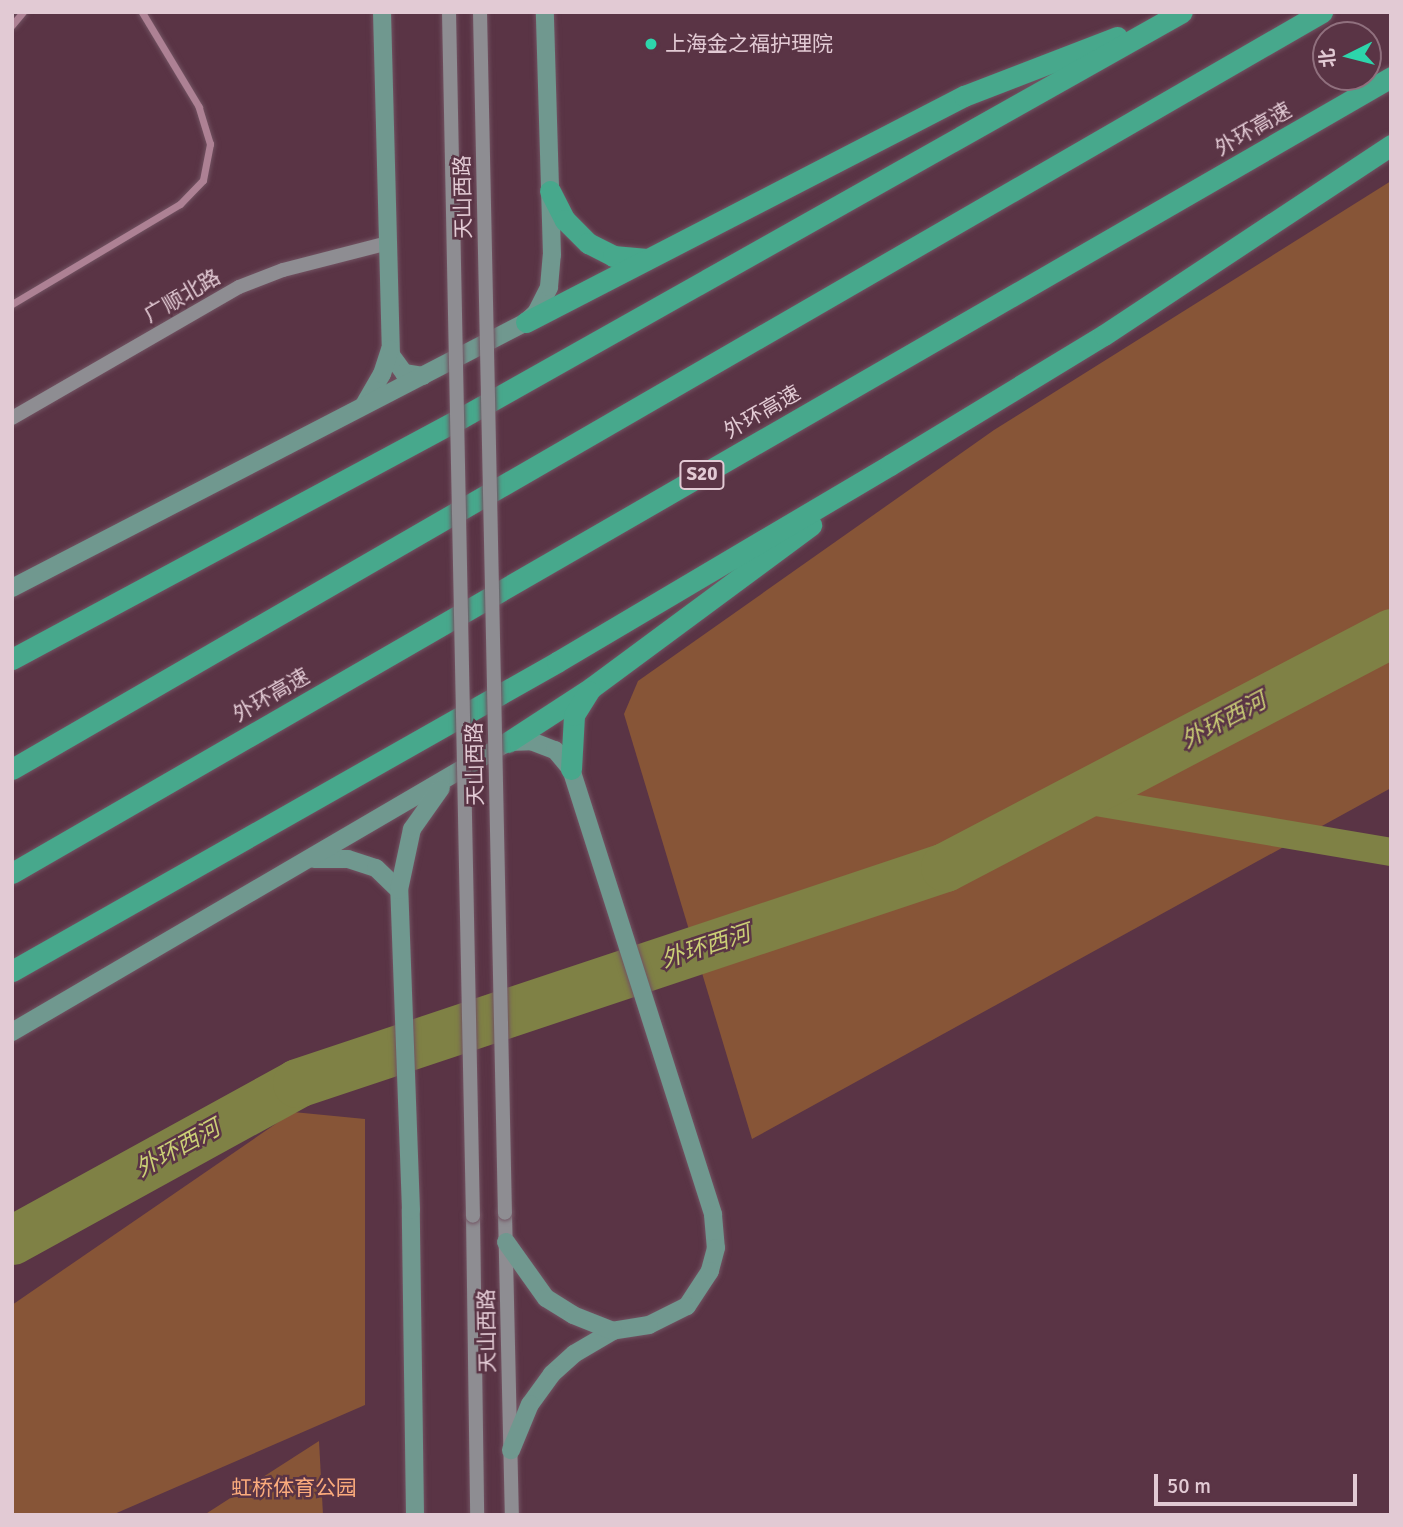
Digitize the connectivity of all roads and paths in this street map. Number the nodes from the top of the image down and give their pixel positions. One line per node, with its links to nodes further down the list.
1 (142, 12): 15 (street)
2 (382, 12): 13 (main road)
3 (449, 12): 38 (main road, 天山西路, bridge)
4 (480, 12): 34 (main road, 天山西路, bridge)
5 (545, 12): 12 (main road)
6 (1322, 12): 26 (highway)
7 (23, 13): 9 (street)
8 (1178, 14): 14 (highway); 23 (highway)
9 (12, 25)
10 (1391, 77): 30 (highway, 外环高速 / S20)
11 (1391, 145): 21 (highway)
12 (550, 191): 14 (highway); 16 (main road)
13 (388, 243): 17 (main road); 20 (main road, 广顺北路)
14 (649, 259): 16 (highway)
15 (12, 304)
16 (526, 322): 18 (main road)
17 (390, 345): 18 (main road); 19 (main road)
18 (424, 376): 19 (main road)
19 (357, 410): 22 (main road)
20 (12, 418)
21 (890, 465): 24 (highway); 32 (highway)
22 (12, 588)
23 (12, 659)
24 (591, 688): 25 (highway); 27 (highway)
25 (508, 742): 27 (main road); 28 (main road)
26 (12, 769)
27 (571, 769): 35 (main road)
28 (452, 776): 29 (main road); 31 (main road)
29 (314, 859): 31 (main road); 33 (main road)
30 (12, 873)
31 (399, 890): 37 (main road)
32 (12, 971)
33 (12, 1032)
34 (506, 1242): 35 (main road); 36 (main road, 天山西路)
35 (613, 1331): 36 (main road)
36 (512, 1450): 39 (main road, 天山西路)
37 (415, 1515)
38 (477, 1515)
39 (512, 1515)

